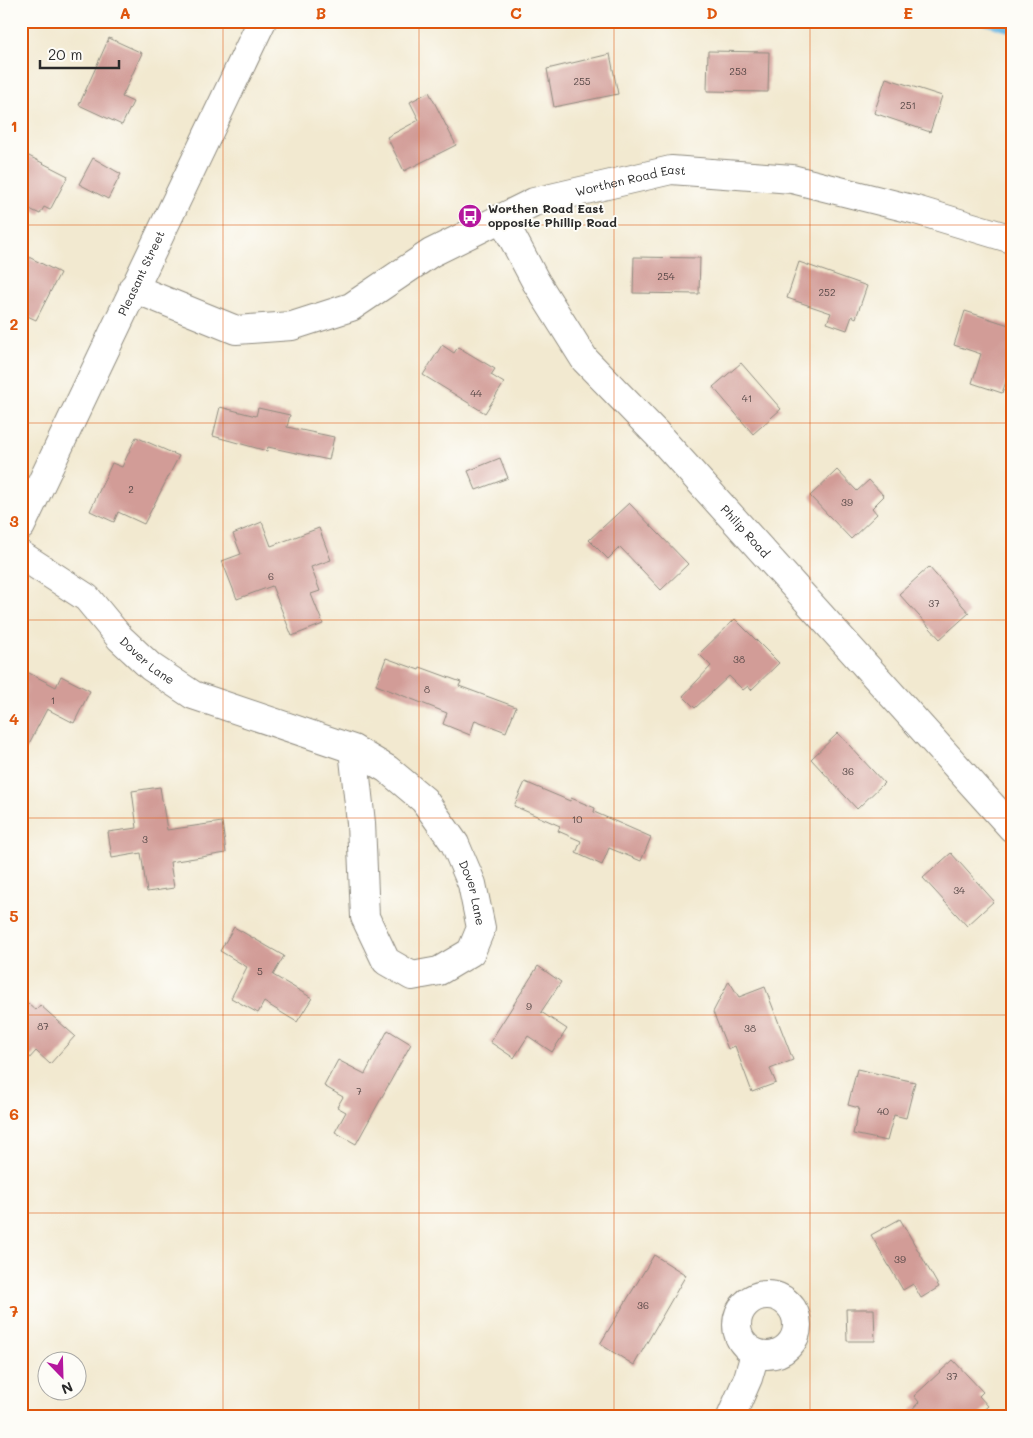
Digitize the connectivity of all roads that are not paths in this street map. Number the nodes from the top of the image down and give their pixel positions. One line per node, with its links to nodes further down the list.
1 (262, 21): 4 (street, Pleasant Street)
2 (502, 218): 3 (street, Worthen Road East); 4 (street, Worthen Road East); 8 (street, Philip Road)
3 (1012, 239)
4 (134, 288): 5 (street, Pleasant Street)
5 (21, 526)
6 (21, 555): 7 (street, Dover Lane)
7 (353, 750): 7 (street, Dover Lane)
8 (1012, 828)
9 (755, 1354): 10 (street)
10 (732, 1417)

